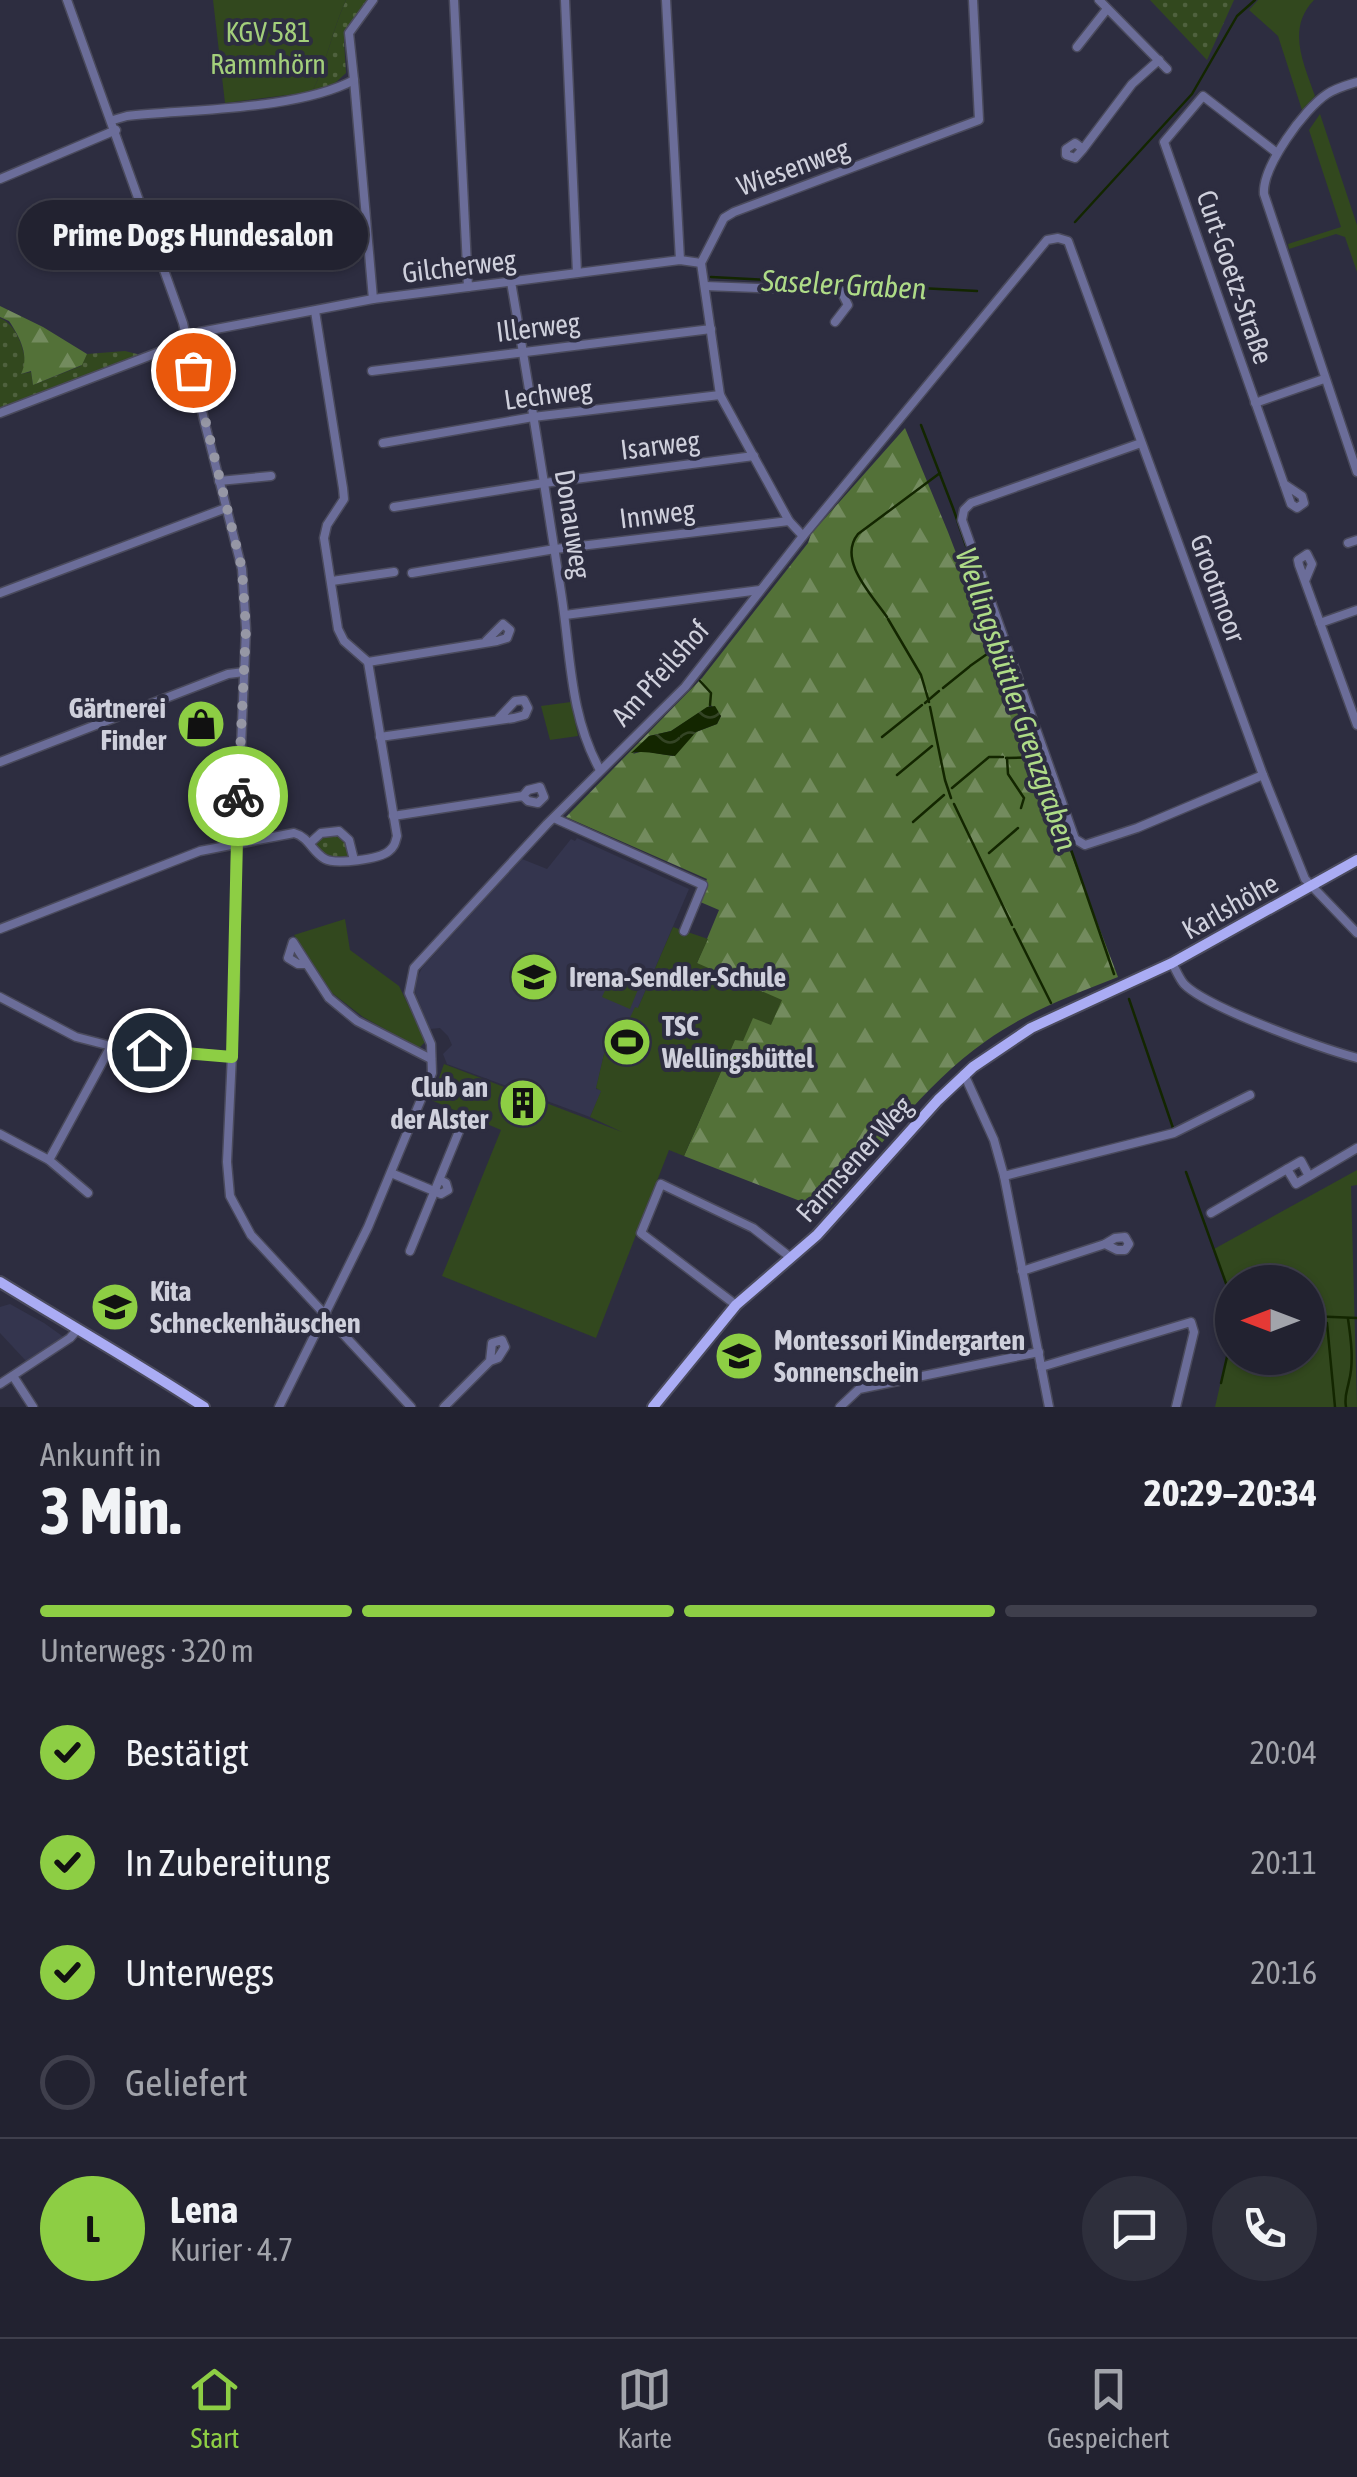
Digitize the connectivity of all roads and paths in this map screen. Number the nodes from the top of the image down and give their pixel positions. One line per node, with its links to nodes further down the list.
1 (68, 0): 14 (street)
2 (373, 0): 12 (street)
3 (454, 0): 24 (street)
4 (565, 0): 21 (street)
5 (666, 0): 19 (street)
6 (973, 0): 20 (street, Wiesenweg)
7 (1099, 0): 8 (street)
8 (1107, 9): 9 (street); 10 (street)
9 (1077, 47)
10 (1158, 60): 11 (street); 15 (street)
11 (1167, 69)
12 (354, 80): 14 (street); 25 (street)
13 (1357, 82): 16 (street)
14 (115, 125): 17 (street); 29 (street)
15 (1082, 149)
16 (1277, 153): 32 (street); 34 (street, Curt-Goetz-Straße)
17 (0, 179)
18 (1068, 241): 38 (street, Grootmoor); 49 (street, Am Pfeilshof)
19 (680, 260): 20 (street, Gilcherweg); 21 (street, Gilcherweg)
20 (701, 263): 23 (street)
21 (578, 273): 22 (street, Gilcherweg)
22 (512, 282): 24 (street, Gilcherweg); 30 (street, Donauweg)
23 (705, 286): 27 (street); 28 (street)
24 (468, 288): 25 (street, Gilcherweg)
25 (374, 299): 26 (street, Gilcherweg)
26 (315, 311): 29 (street, Gilcherweg); 53 (street)
27 (835, 322)
28 (711, 329): 30 (street, Illerweg); 33 (street)
29 (187, 338): 35 (street, Gilcherweg); 43 (street)
30 (523, 351): 31 (street, Illerweg); 36 (street, Donauweg)
31 (372, 372)
32 (1324, 378): 34 (street); 40 (street)
33 (720, 395): 36 (street, Lechweg); 39 (street)
34 (1255, 402): 45 (street, Curt-Goetz-Straße)
35 (0, 413)
36 (534, 418): 37 (street, Lechweg); 44 (street, Donauweg)
37 (383, 443)
38 (1140, 443): 69 (street, Grootmoor); 69 (street)
39 (754, 456): 44 (street, Isarweg); 48 (street)
40 (1354, 457): 41 (street)
41 (1357, 472)
42 (271, 476): 43 (street)
43 (220, 481): 47 (street)
44 (544, 483): 46 (street, Isarweg); 50 (street, Donauweg)
45 (1284, 484)
46 (394, 507)
47 (226, 508): 56 (street); 62 (street)
48 (790, 521): 49 (street); 50 (street, Innweg)
49 (803, 536): 55 (street, Am Pfeilshof)
50 (555, 549): 52 (street, Innweg); 58 (street, Donauweg)
51 (394, 572): 53 (street)
52 (412, 573)
53 (332, 581): 61 (street)
54 (1305, 581): 59 (street)
55 (760, 590): 58 (street); 68 (street, Am Pfeilshof)
56 (0, 593)
57 (1357, 610): 59 (street)
58 (565, 616): 68 (street, Donauweg)
59 (1320, 623): 63 (street)
60 (486, 641): 61 (street)
61 (368, 662): 66 (street)
62 (244, 672): 67 (street); 73 (street)
63 (1354, 705): 65 (street)
64 (499, 718): 66 (street)
65 (1357, 725)
66 (380, 737): 71 (street)
67 (0, 762)
68 (600, 770): 72 (street, Am Pfeilshof)
69 (1263, 775): 77 (street, Grootmoor)
70 (524, 796): 71 (street)
71 (393, 816): 75 (street)
72 (554, 818): 79 (street); 88 (street, Am Pfeilshof)
73 (236, 842): 74 (street); 78 (street); 86 (street)
74 (310, 843): 75 (street); 75 (street)
75 (354, 860)
76 (1357, 860): 77 (main road, Karlshöhe)
77 (1311, 886): 80 (street, Grootmoor); 81 (main road, Karlshöhe)
78 (0, 929)
79 (684, 931)
80 (1357, 932)
81 (1172, 963): 83 (main road, Karlshöhe); 87 (street)
82 (307, 964): 88 (street)
83 (1122, 986): 89 (main road, Farmsener Weg)
84 (0, 997): 85 (street)
85 (111, 1046): 86 (street); 94 (street)
86 (232, 1057): 108 (street)
87 (1357, 1058)
88 (431, 1059): 96 (street)
89 (964, 1074): 97 (street); 104 (main road, Farmsener Weg)
90 (1250, 1094): 97 (street)
91 (462, 1124): 99 (street)
92 (0, 1134): 94 (street)
93 (1357, 1148): 98 (street)
94 (49, 1160): 100 (street)
95 (1288, 1169): 98 (street); 98 (street); 101 (street)
96 (391, 1173): 99 (street); 108 (street)
97 (1004, 1176): 105 (street)
98 (1309, 1176)
99 (435, 1192): 103 (street)
100 (88, 1193)
101 (1211, 1213)
102 (1106, 1244): 105 (street)
103 (410, 1251)
104 (790, 1258): 107 (main road, Farmsener Weg); 107 (street)
105 (1022, 1271): 110 (street)
106 (0, 1282): 109 (main road)
107 (736, 1305): 120 (main road, Farmsener Weg)
108 (326, 1317): 117 (street); 118 (street)
109 (76, 1330): 113 (street); 116 (main road)
110 (1038, 1352): 112 (street); 121 (street)
111 (490, 1361): 119 (street)
112 (1041, 1367): 122 (street); 123 (street)
113 (13, 1376): 114 (street); 115 (street)
114 (0, 1384)
115 (32, 1407)
116 (204, 1407)
117 (280, 1407)
118 (411, 1407)
119 (444, 1407)
120 (653, 1407)
121 (840, 1407)
122 (1049, 1407)
123 (1176, 1407)

